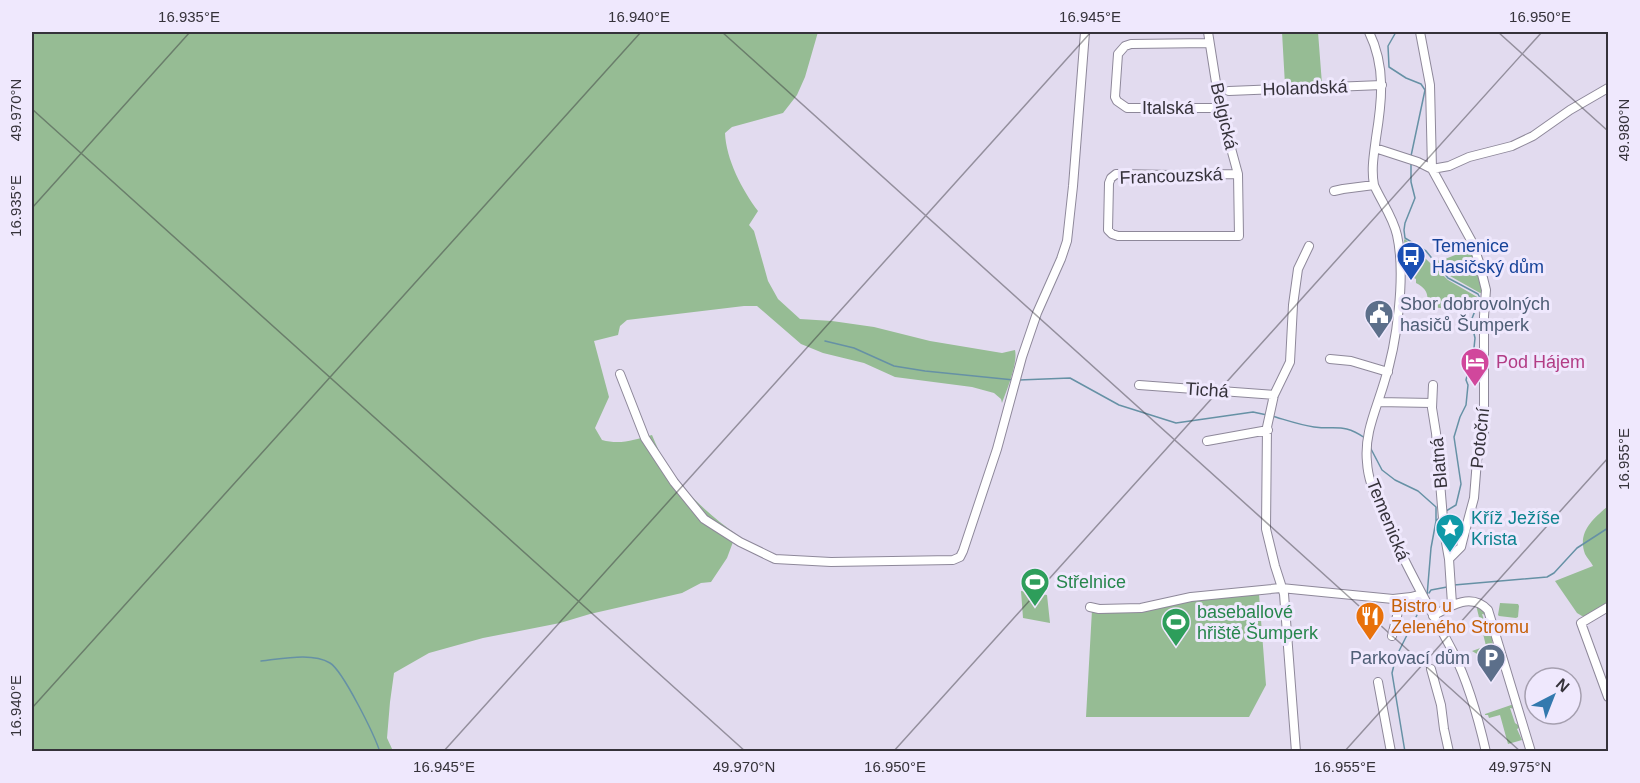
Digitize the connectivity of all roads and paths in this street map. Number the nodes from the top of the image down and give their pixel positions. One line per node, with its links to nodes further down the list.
1 (1084, 32): 19 (street)
2 (1208, 32): 5 (street, Belgická)
3 (1369, 32): 6 (street, Temenická)
4 (1420, 32): 11 (street, Potoční)
5 (1209, 43): 9 (street, Belgická); 9 (street, Italská)
6 (1382, 85): 8 (street, Holandská); 10 (street, Temenická)
7 (1608, 88): 11 (street)
8 (1229, 91)
9 (1220, 108): 12 (street, Belgická)
10 (1375, 148): 11 (street); 13 (street, Temenická)
11 (1432, 169): 27 (street, Potoční)
12 (1238, 174): 15 (street, Belgická); 15 (street, Francouzská)
13 (1374, 185): 14 (street); 18 (street, Temenická)
14 (1334, 191)
15 (1239, 236)
16 (1309, 246): 22 (street)
17 (1330, 359): 18 (street)
18 (1388, 372): 23 (street, Temenická)
19 (620, 374)
20 (1140, 385): 22 (street, Tichá)
21 (1433, 385): 24 (street, Blatná)
22 (1274, 395): 25 (street)
23 (1378, 402): 24 (street); 29 (street, Temenická)
24 (1432, 403): 27 (street, Blatná)
25 (1268, 430): 26 (street); 28 (street)
26 (1207, 441)
27 (1449, 559): 31 (street)
28 (1281, 588): 30 (street); 32 (street); 39 (street)
29 (1423, 596): 30 (street); 34 (street, Temenická)
30 (1400, 599): 35 (street)
31 (1452, 604): 34 (street); 43 (street)
32 (1090, 607)
33 (1608, 607): 38 (street)
34 (1432, 614): 42 (street, Temenická)
35 (1392, 636)
36 (1431, 669): 41 (street)
37 (1378, 682): 40 (street)
38 (1608, 697)
39 (1296, 752)
40 (1390, 752)
41 (1449, 752)
42 (1486, 752)
43 (1531, 752)

